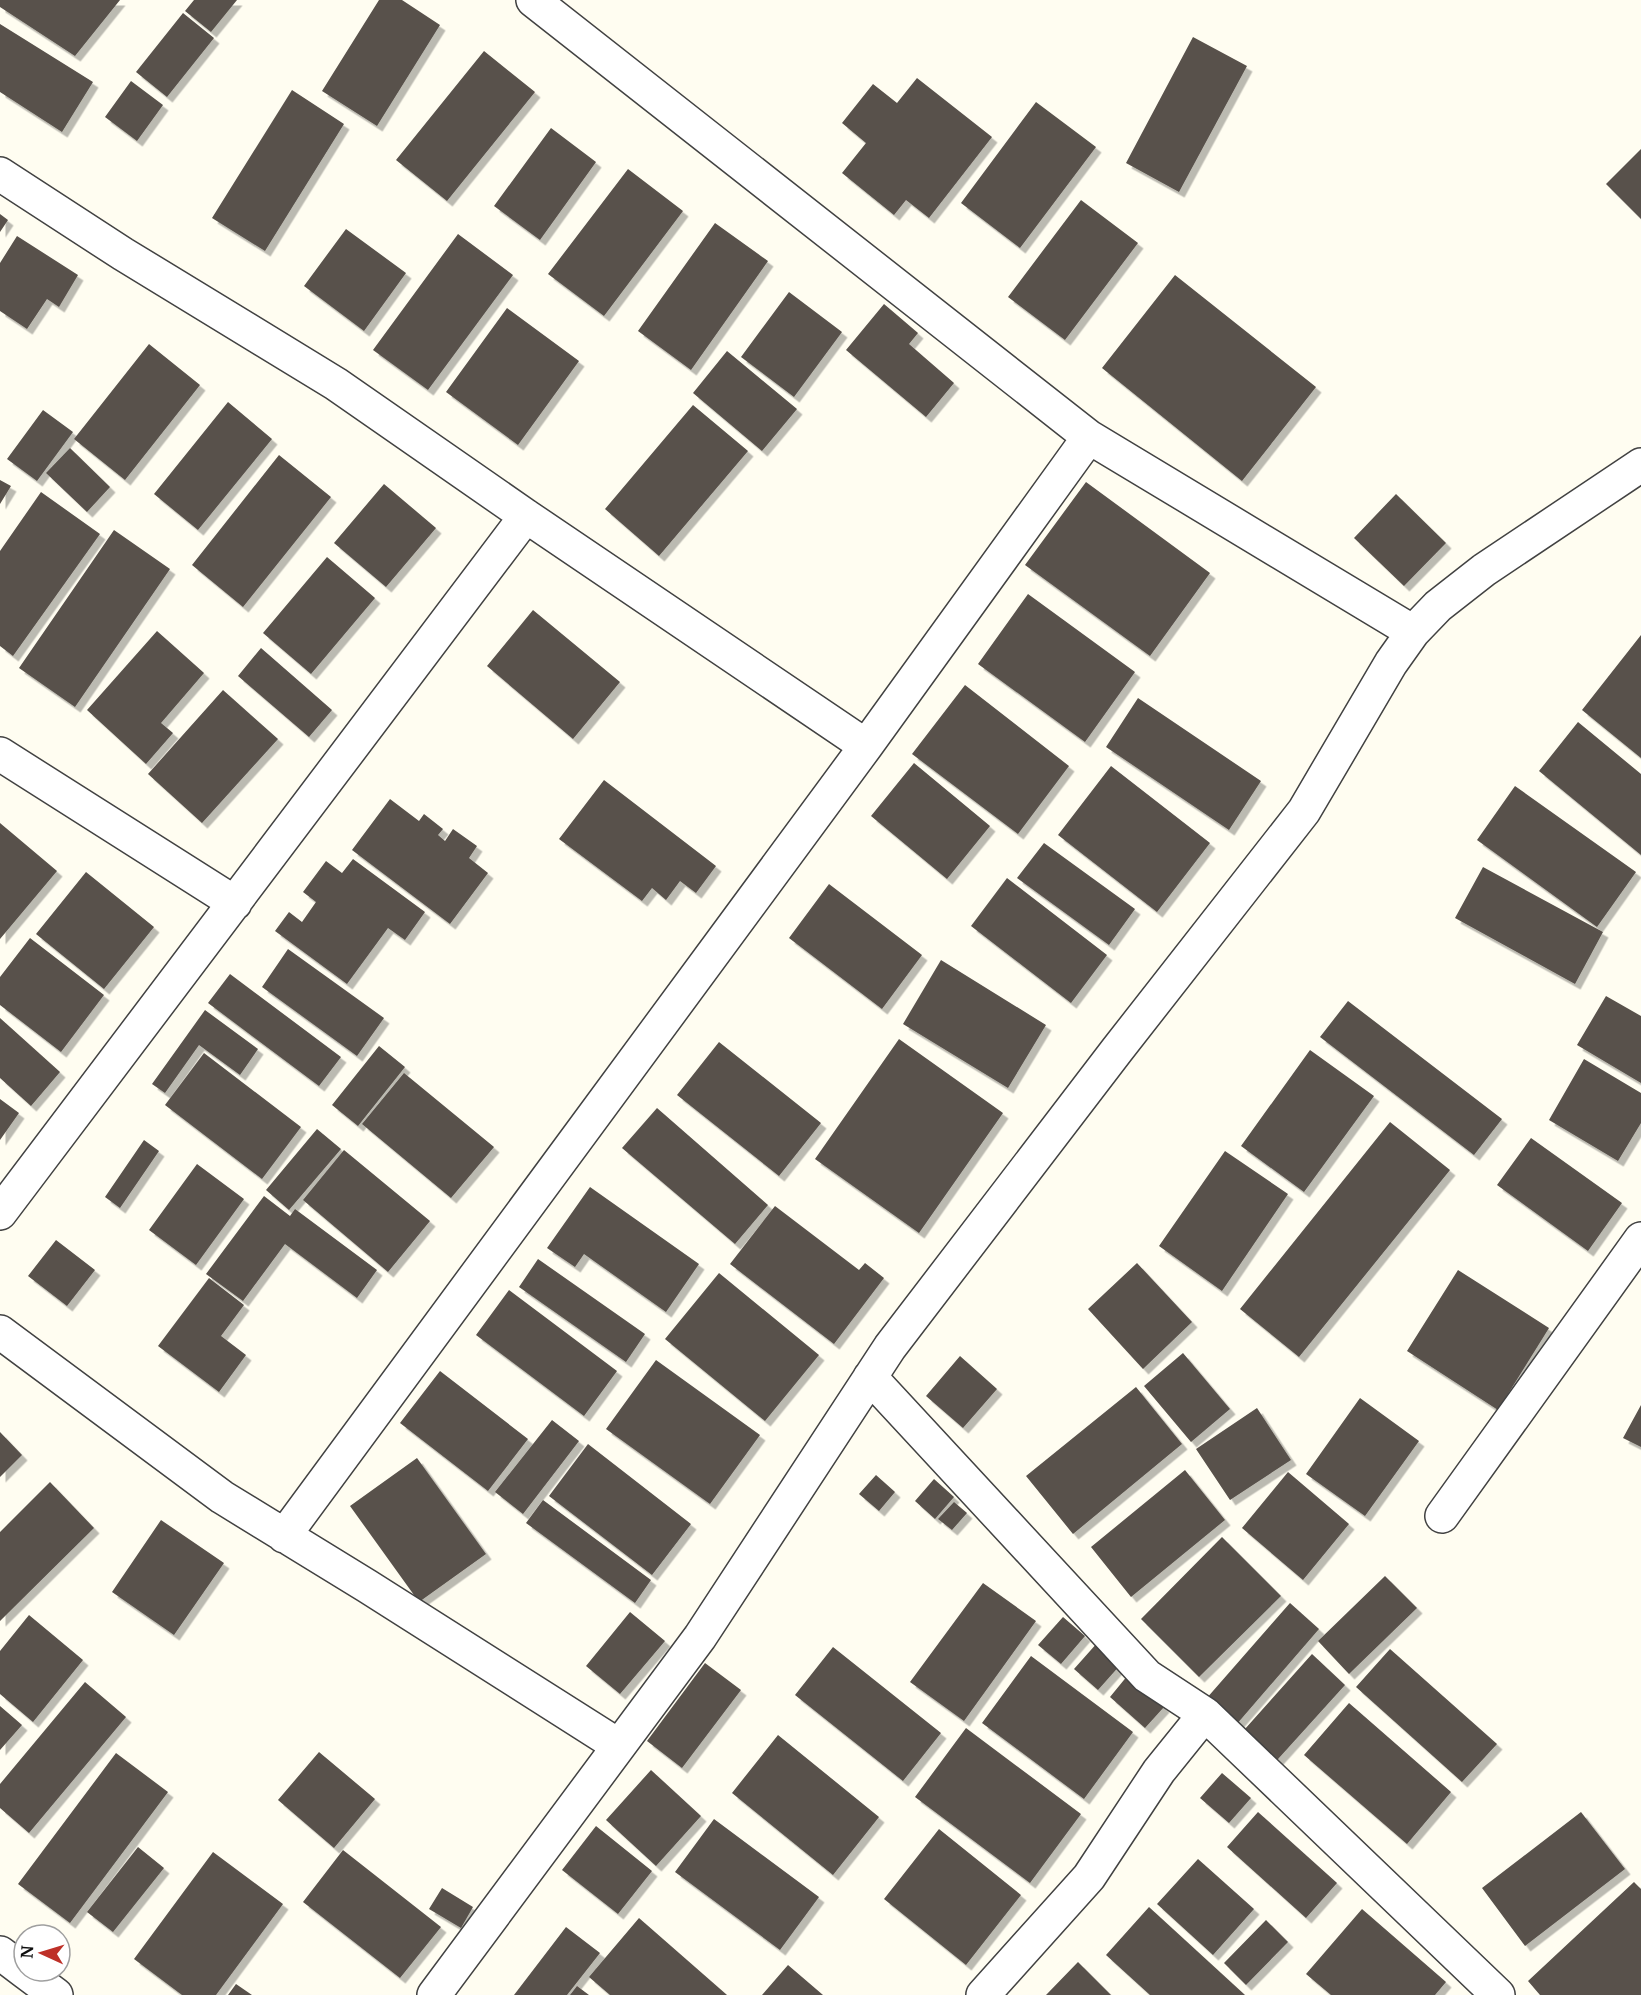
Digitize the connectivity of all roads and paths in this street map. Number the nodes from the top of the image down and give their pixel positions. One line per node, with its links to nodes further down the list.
1 (533, 0): 3 (street)
2 (0, 174): 5 (street)
3 (1089, 437): 6 (street); 7 (street)
4 (1641, 465): 6 (street)
5 (526, 516): 7 (street); 9 (street)
6 (1413, 632): 13 (street)
7 (866, 746): 15 (street)
8 (0, 754): 9 (street)
9 (235, 903): 10 (street)
10 (0, 1213)
11 (1641, 1239): 14 (street)
12 (0, 1332): 15 (street)
13 (870, 1377): 16 (street); 17 (street)
14 (1442, 1516)
15 (284, 1536): 17 (street)
16 (1205, 1714): 21 (street); 22 (street)
17 (619, 1746): 20 (street)
18 (40, 1983): 19 (street)
19 (56, 1995)
20 (434, 1995)
21 (983, 1995)
22 (1498, 1995)

